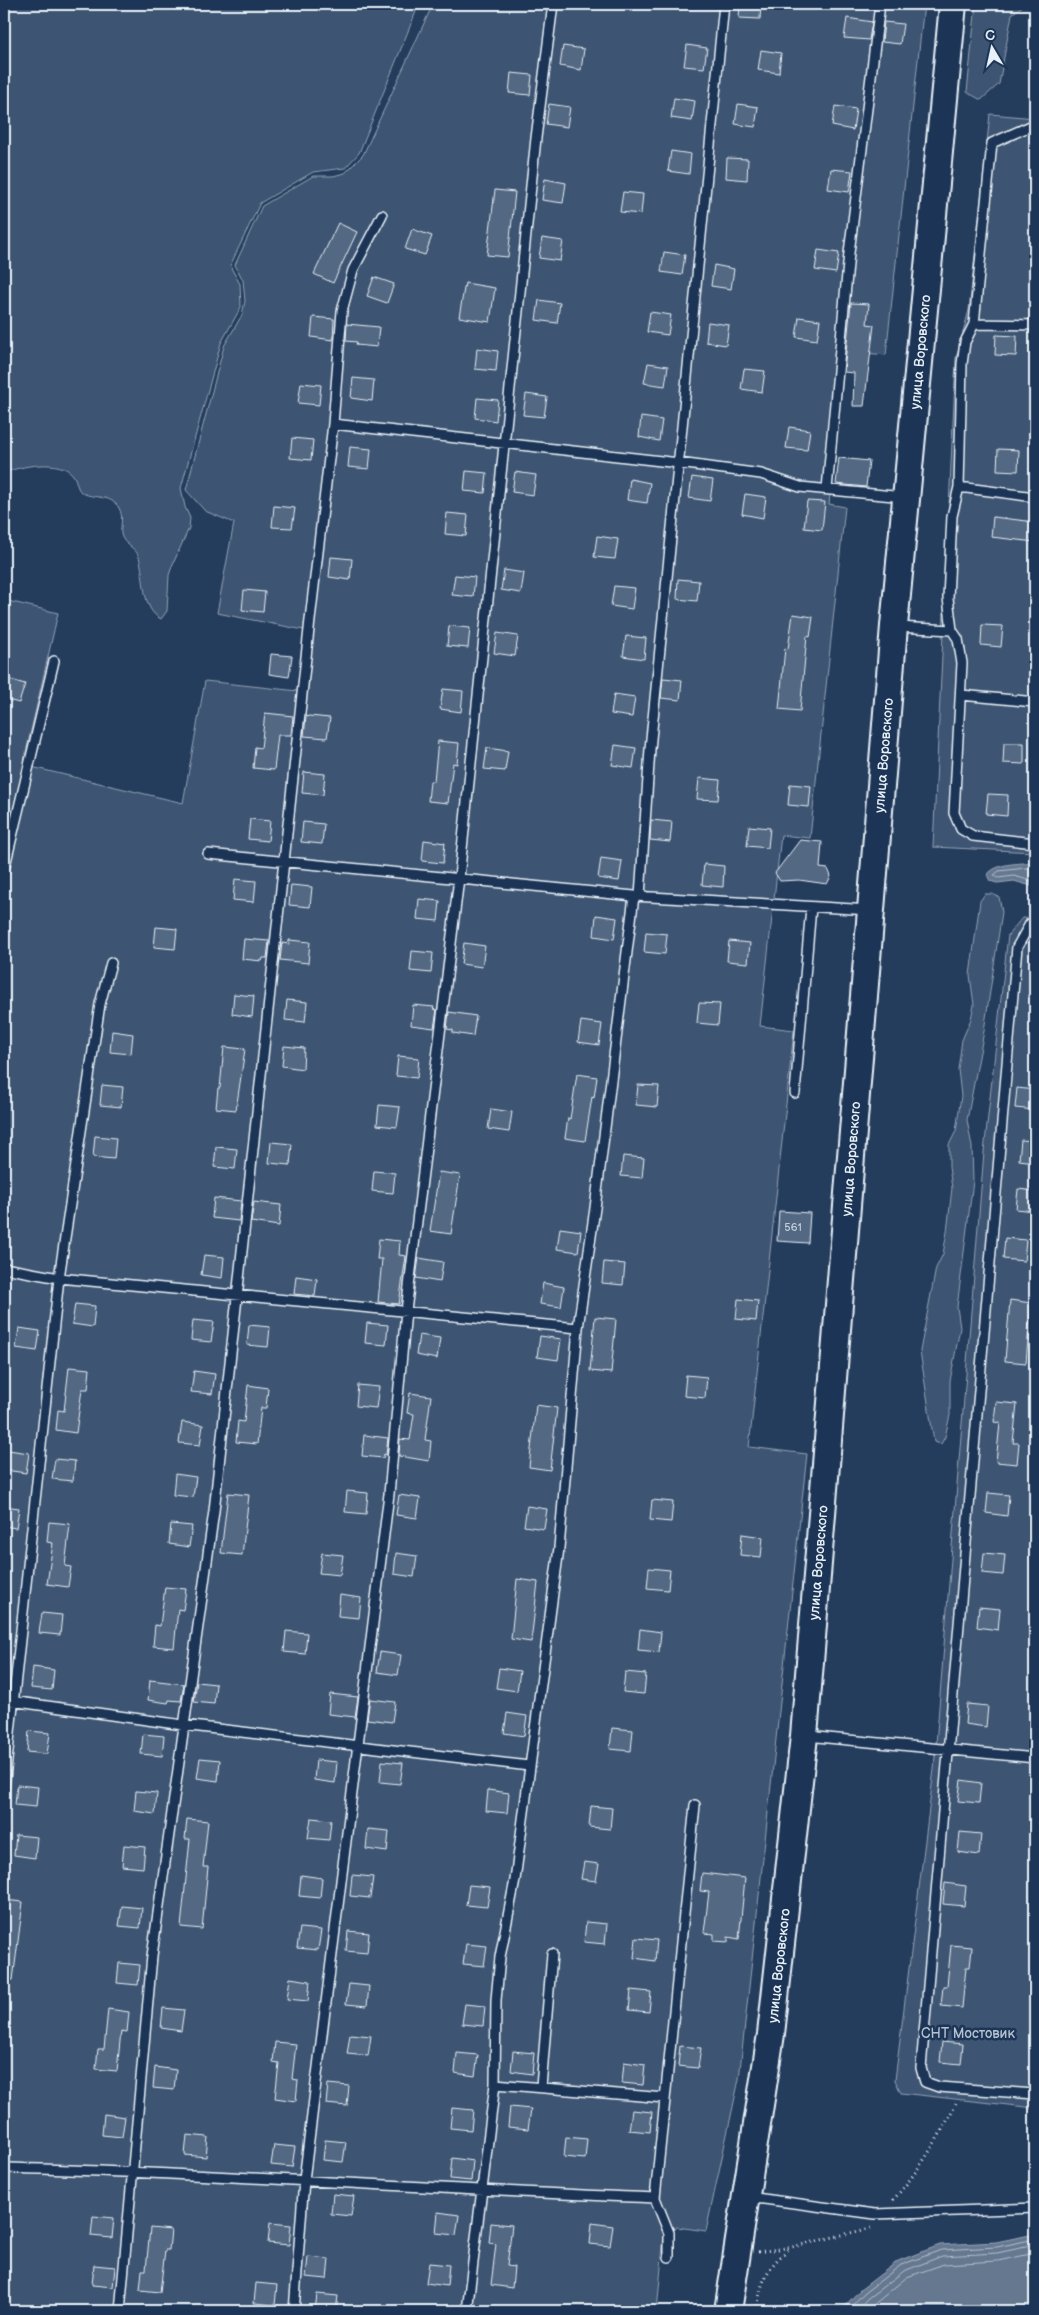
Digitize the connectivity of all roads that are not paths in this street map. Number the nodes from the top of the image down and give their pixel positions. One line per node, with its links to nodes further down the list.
1 (553, 4): 10 (lane)
2 (724, 4): 11 (lane)
3 (880, 4): 13 (lane)
4 (952, 4): 14 (main road, улица Воровского)
5 (1035, 124): 7 (lane)
6 (382, 215): 9 (lane)
7 (974, 324): 8 (lane); 12 (lane)
8 (1035, 325)
9 (333, 424): 10 (lane); 23 (lane)
10 (504, 444): 11 (lane); 25 (lane)
11 (679, 463): 13 (lane); 26 (lane)
12 (959, 487): 15 (lane); 17 (lane)
13 (827, 489): 14 (lane)
14 (905, 497): 16 (main road, улица Воровского)
15 (1035, 497)
16 (894, 626): 17 (lane); 28 (main road, улица Воровского)
17 (952, 630): 19 (lane)
18 (54, 661): 24 (lane)
19 (961, 696): 20 (lane); 21 (lane)
20 (1035, 702)
21 (1035, 842)
22 (208, 854): 23 (lane)
23 (284, 860): 25 (lane); 34 (lane)
24 (4, 870)
25 (459, 878): 26 (lane); 35 (lane)
26 (637, 896): 27 (lane); 36 (lane)
27 (811, 907): 28 (lane); 31 (lane)
28 (870, 910): 39 (main road, улица Воровского)
29 (1035, 925): 41 (lane)
30 (111, 963): 33 (lane)
31 (795, 1093)
32 (4, 1268): 33 (lane)
33 (59, 1278): 34 (lane); 37 (lane)
34 (236, 1296): 35 (lane); 38 (lane)
35 (406, 1311): 36 (lane); 40 (lane)
36 (578, 1328): 43 (lane)
37 (8, 1701): 38 (lane); 44 (lane)
38 (183, 1725): 40 (lane); 52 (lane)
39 (804, 1736): 41 (lane); 55 (main road, улица Воровского)
40 (358, 1746): 43 (lane); 53 (lane)
41 (949, 1750): 42 (lane); 49 (lane)
42 (1035, 1758)
43 (529, 1766): 47 (lane)
44 (4, 1788)
45 (695, 1805): 50 (lane)
46 (552, 1954): 48 (lane)
47 (495, 2084): 48 (lane); 54 (lane)
48 (541, 2088): 50 (lane)
49 (1035, 2094)
50 (665, 2098): 56 (lane)
51 (4, 2168): 52 (lane)
52 (134, 2171): 53 (lane); 59 (lane)
53 (304, 2180): 54 (lane); 60 (lane)
54 (482, 2192): 56 (lane); 61 (lane)
55 (745, 2197): 57 (lane); 62 (main road, улица Воровского)
56 (655, 2198): 58 (lane)
57 (1035, 2208)
58 (669, 2257)
59 (120, 2311)
60 (294, 2311)
61 (467, 2311)
62 (728, 2311)

